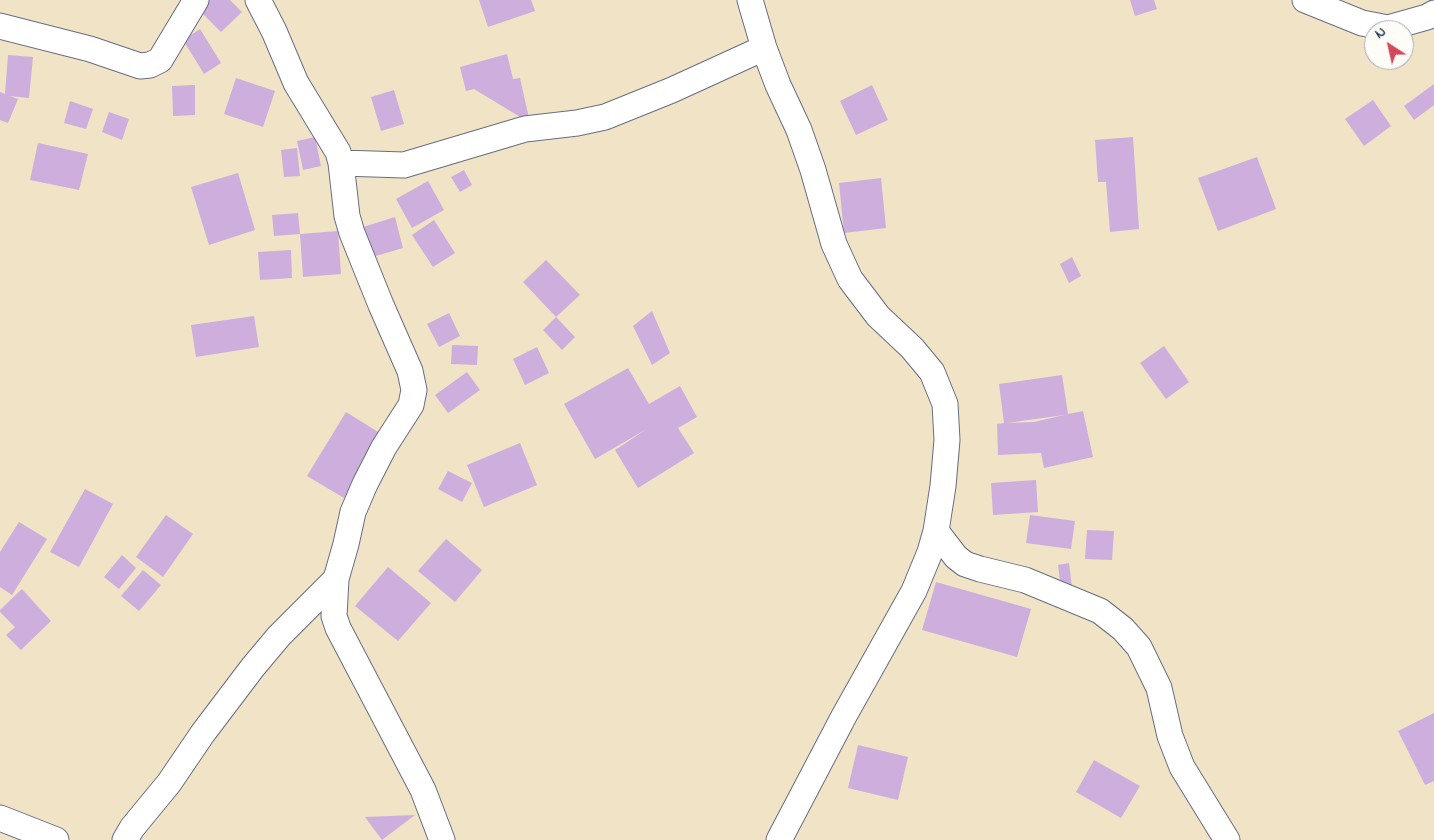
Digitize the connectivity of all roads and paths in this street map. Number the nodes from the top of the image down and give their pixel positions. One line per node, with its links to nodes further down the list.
1 (196, 0): 6 (street)
2 (258, 0): 8 (street)
3 (750, 0): 7 (street)
4 (1305, 0): 5 (street)
5 (1434, 13)
6 (0, 26)
7 (764, 48): 8 (street); 9 (street)
8 (342, 162): 10 (street)
9 (936, 531): 15 (street); 16 (street)
10 (336, 579): 13 (street); 14 (street)
11 (0, 818): 12 (street)
12 (56, 840)
13 (125, 840)
14 (442, 840)
15 (779, 840)
16 (1227, 840)

